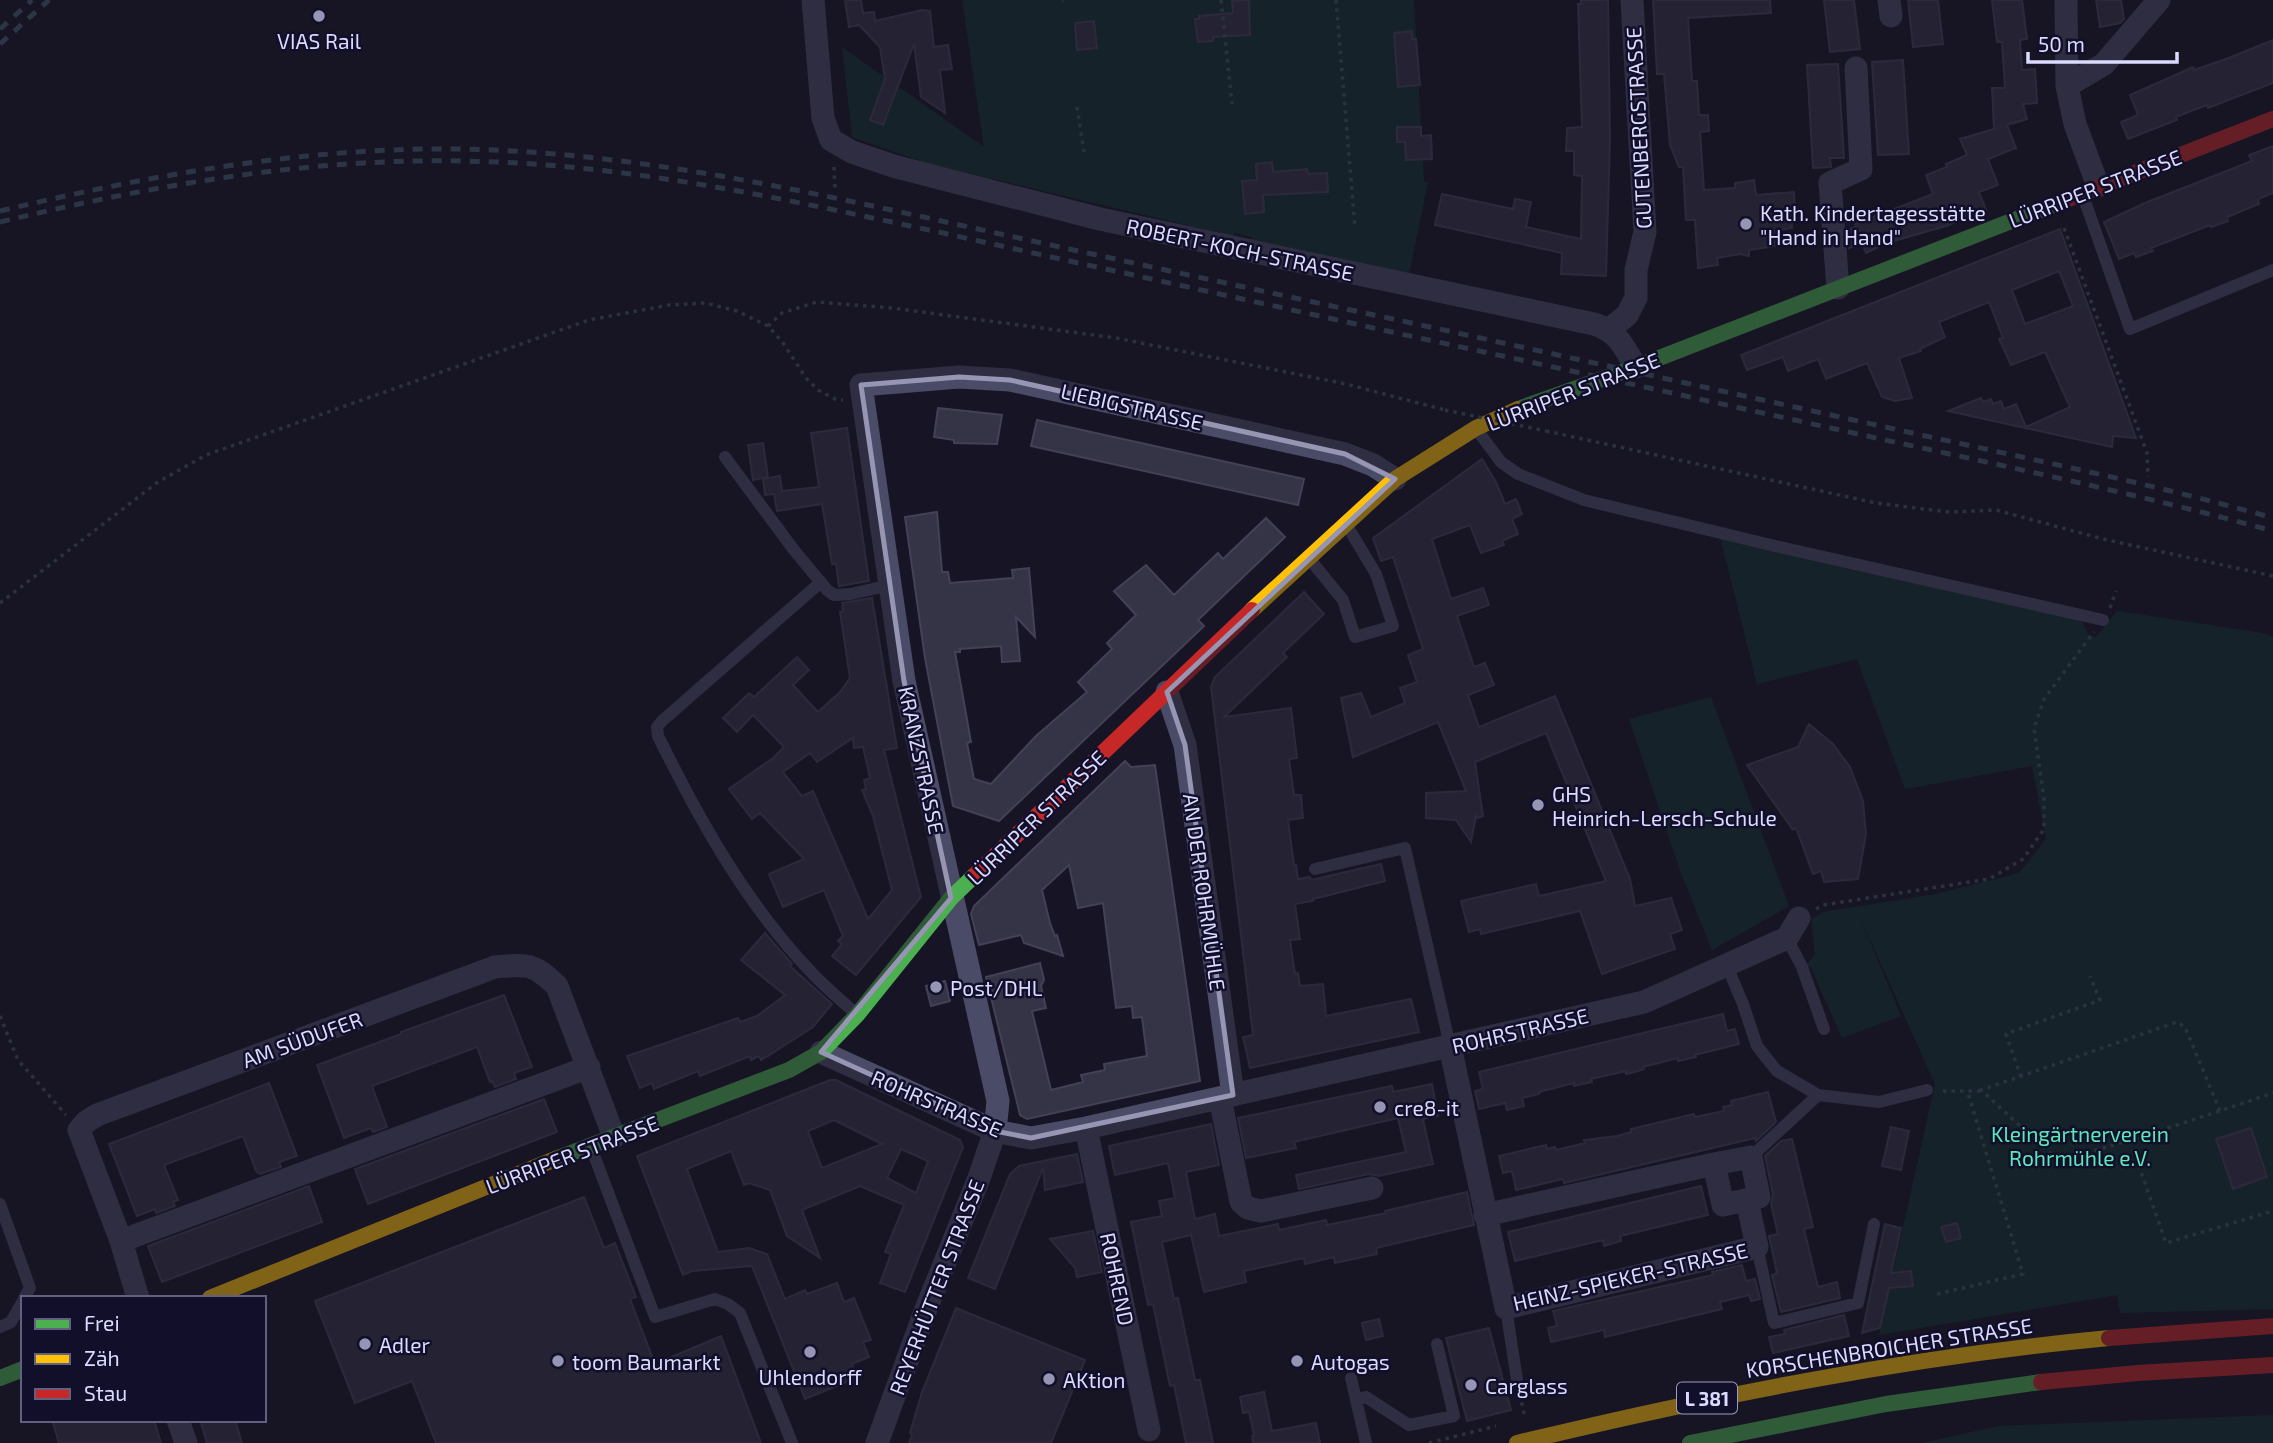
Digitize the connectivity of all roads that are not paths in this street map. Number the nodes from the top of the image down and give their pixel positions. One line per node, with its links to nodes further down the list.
1 (813, 0): 11 (street, ROBERT-KOCH-STRASSE)
2 (1632, 0): 11 (street, GUTENBERGSTRASSE)
3 (2066, 0): 6 (street)
4 (2159, 0): 6 (street)
5 (1856, 68): 10 (street)
6 (2067, 86): 8 (street)
7 (2273, 118): 8 (street, LÜRRIPER STRASSE)
8 (2090, 190): 9 (lane); 10 (street, LÜRRIPER STRASSE)
9 (2273, 270)
10 (1838, 288): 12 (street, LÜRRIPER STRASSE)
11 (1610, 329): 12 (street)
12 (1636, 367): 14 (street, LÜRRIPER STRASSE)
13 (862, 393): 16 (street, LIEBIGSTRASSE); 20 (street, KRANZSTRASSE)
14 (1476, 428): 16 (street, LÜRRIPER STRASSE); 21 (lane)
15 (725, 457): 19 (lane)
16 (1395, 479): 17 (street, LÜRRIPER STRASSE)
17 (1345, 523): 18 (street, LÜRRIPER STRASSE); 18 (lane)
18 (1308, 556): 22 (street, LÜRRIPER STRASSE)
19 (821, 582): 20 (lane); 28 (lane)
20 (890, 585): 24 (street, KRANZSTRASSE)
21 (2103, 620)
22 (1167, 692): 24 (street, LÜRRIPER STRASSE); 35 (street, AN DER ROHRMÜHLE)
23 (1315, 869): 30 (lane)
24 (951, 898): 28 (street, LÜRRIPER STRASSE); 37 (street, KRANZSTRASSE)
25 (1799, 918): 26 (street)
26 (1787, 939): 27 (street, ROHRSTRASSE); 29 (lane)
27 (1727, 966): 30 (street, ROHRSTRASSE); 34 (lane)
28 (857, 1015): 31 (street, LÜRRIPER STRASSE)
29 (1824, 1029)
30 (1450, 1046): 35 (street, ROHRSTRASSE); 45 (street, HEINZ-SPIEKER-STRASSE)
31 (821, 1052): 37 (street, ROHRSTRASSE); 38 (street, LÜRRIPER STRASSE)
32 (589, 1067): 38 (street, AM SÜDUFER); 48 (street); 48 (street, AM SÜDUFER)
33 (1927, 1090): 34 (lane)
34 (1818, 1095): 40 (lane)
35 (1226, 1096): 36 (street, ROHRSTRASSE); 42 (street)
36 (1086, 1128): 37 (street, ROHRSTRASSE); 65 (street, ROHREND)
37 (995, 1131): 68 (street, REYERHÜTTER STRASSE)
38 (614, 1137): 39 (street, LÜRRIPER STRASSE)
39 (591, 1146): 52 (street, LÜRRIPER STRASSE); 67 (lane)
40 (1751, 1157): 41 (street); 43 (street)
41 (1714, 1164): 43 (street); 45 (street)
42 (1372, 1188)
43 (1746, 1200): 49 (street, HEINZ-SPIEKER-STRASSE)
44 (0, 1203): 46 (lane)
45 (1485, 1215): 54 (street, HEINZ-SPIEKER-STRASSE)
46 (3, 1222): 50 (lane)
47 (1874, 1224): 49 (lane)
48 (121, 1241): 51 (street)
49 (1757, 1247): 54 (street, HEINZ-SPIEKER-STRASSE)
50 (26, 1296)
51 (137, 1296)
52 (215, 1296)
53 (21, 1304): 56 (lane)
54 (1506, 1308): 62 (lane)
55 (2273, 1326): 70 (street, KORSCHENBROICHER STRASSE / L 381)
56 (0, 1327)
57 (1437, 1345): 63 (lane)
58 (2273, 1365): 71 (street, L 381)
59 (21, 1370): 60 (street)
60 (0, 1378)
61 (1351, 1378): 63 (lane)
62 (1517, 1380)
63 (1356, 1400): 69 (lane)
64 (179, 1422): 66 (street)
65 (1149, 1430)
66 (186, 1443)
67 (792, 1443)
68 (877, 1443)
69 (1366, 1443)
70 (1517, 1443)
71 (1690, 1443)

